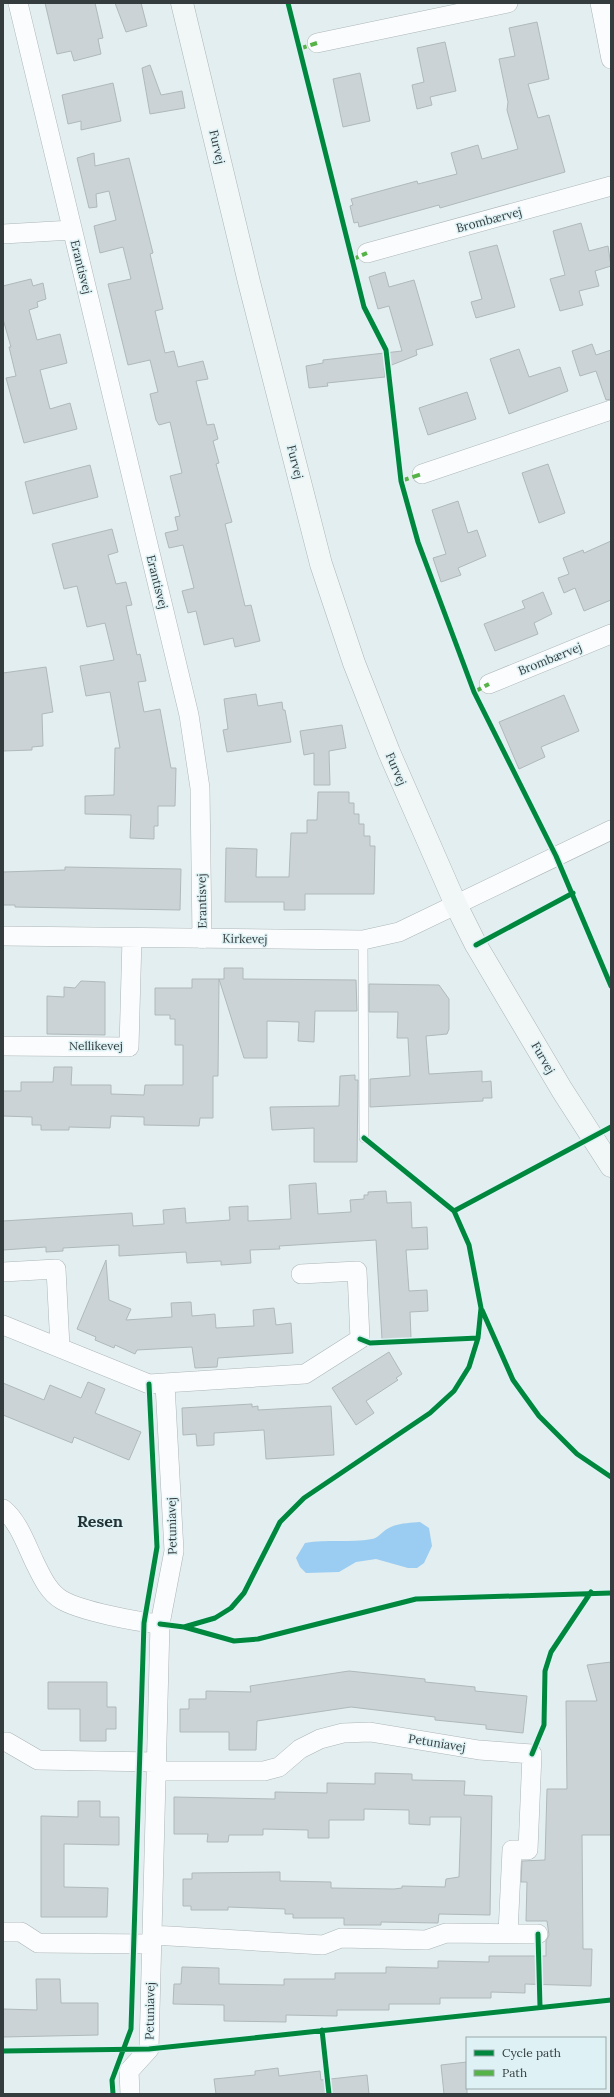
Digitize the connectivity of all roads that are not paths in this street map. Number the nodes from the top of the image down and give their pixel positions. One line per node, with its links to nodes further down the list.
1 (18, 3): 8 (street, Erantisvej)
2 (182, 3): 16 (main road, Furvej)
3 (508, 3): 5 (street)
4 (600, 3): 6 (street)
5 (317, 44)
6 (611, 59)
7 (611, 186): 10 (street, Brombærvej)
8 (72, 230): 9 (street, Erantisvej); 19 (street, Erantisvej)
9 (3, 234)
10 (367, 253)
11 (611, 410): 12 (street)
12 (422, 474)
13 (611, 634): 14 (street, Brombærvej)
14 (489, 684)
15 (611, 830): 16 (street)
16 (456, 905): 20 (street, Kirkevej); 23 (main road, Furvej)
17 (3, 936): 18 (street, Kirkevej)
18 (132, 938): 19 (street, Kirkevej); 21 (street, Nellikevej)
19 (202, 939): 20 (street, Kirkevej)
20 (363, 940): 22 (lane)
21 (3, 1046)
22 (364, 1138)
23 (611, 1166)
24 (3, 1272): 27 (street)
25 (301, 1274): 28 (street)
26 (3, 1325): 27 (street)
27 (60, 1347): 28 (street)
28 (165, 1384): 30 (street, Petuniavej)
29 (3, 1509): 30 (street)
30 (160, 1624): 32 (street, Petuniavej)
31 (3, 1742): 32 (street, Petuniavej)
32 (156, 1766): 34 (street, Petuniavej); 36 (street, Petuniavej)
33 (3, 1932): 36 (street)
34 (508, 1933): 35 (street); 36 (street)
35 (538, 1934)
36 (151, 1940): 37 (street, Petuniavej)
37 (130, 2094)

